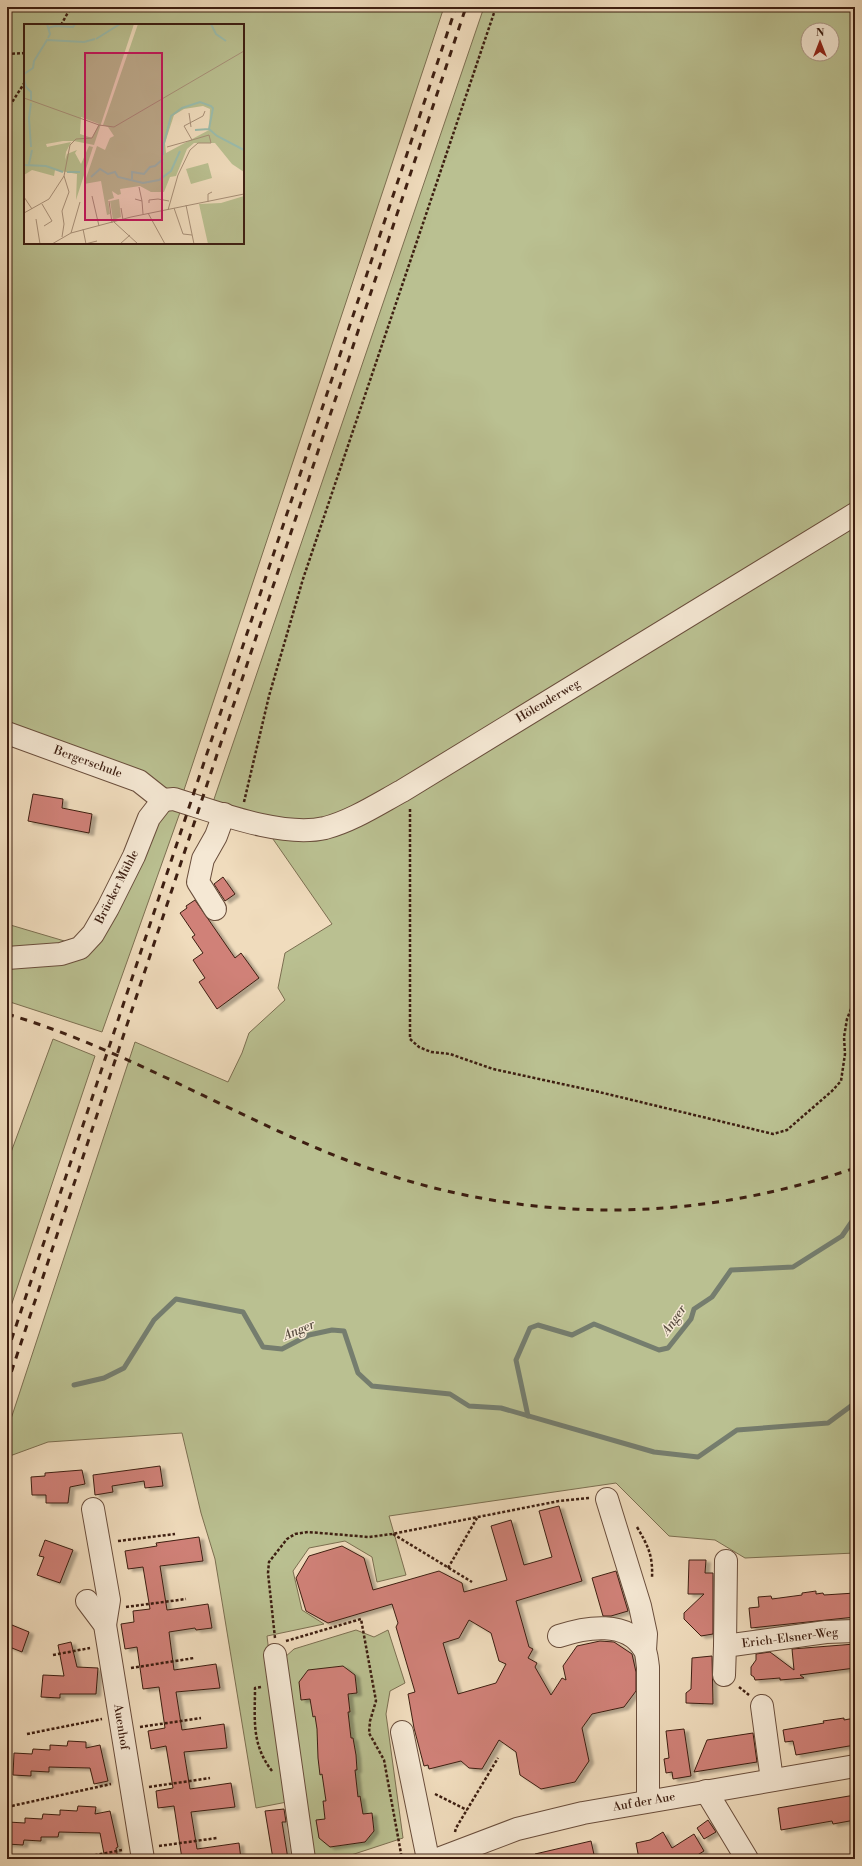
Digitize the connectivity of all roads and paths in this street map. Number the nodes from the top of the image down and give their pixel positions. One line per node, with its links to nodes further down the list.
1 (71, 7): 3 (path)
2 (496, 7): 12 (path)
3 (62, 24)
4 (24, 53): 5 (path)
5 (7, 54)
6 (24, 84): 7 (path)
7 (7, 110)
8 (855, 514): 10 (street, Hölenderweg)
9 (7, 733): 11 (street, Bergerschule)
10 (402, 791): 12 (street, Hölenderweg); 15 (path)
11 (163, 800): 12 (street, Hölenderweg); 14 (street, Brücker Mühle)
12 (232, 816): 13 (street)
13 (215, 909)
14 (7, 958)
15 (855, 999)
16 (607, 1499): 18 (path); 34 (street)
17 (92, 1509): 22 (street)
18 (478, 1518): 21 (path); 24 (path)
19 (636, 1526): 25 (path)
20 (175, 1534): 22 (path)
21 (392, 1534): 24 (path); 33 (path)
22 (99, 1544): 29 (street)
23 (726, 1561): 32 (street, Erich-Elsner-Weg)
24 (448, 1568): 26 (path)
25 (652, 1580)
26 (472, 1582)
27 (186, 1599): 29 (path)
28 (87, 1602): 29 (street, Auenhof)
29 (107, 1626): 35 (path); 37 (street, Auenhof)
30 (855, 1631): 32 (street, Erich-Elsner-Weg)
31 (559, 1636): 34 (street)
32 (725, 1646): 38 (street, Erich-Elsner-Weg)
33 (277, 1647): 39 (street); 61 (path)
34 (645, 1650): 53 (street)
35 (53, 1655)
36 (194, 1658): 37 (path)
37 (112, 1671): 42 (street, Auenhof)
38 (724, 1675): 40 (path)
39 (279, 1684): 47 (street); 47 (path)
40 (762, 1706): 49 (street)
41 (201, 1718): 42 (path)
42 (121, 1722): 44 (path); 51 (street, Auenhof)
43 (402, 1732): 50 (street)
44 (27, 1734)
45 (498, 1758): 55 (path)
46 (855, 1766): 49 (street, Auf der Aue)
47 (292, 1775): 60 (street)
48 (210, 1778): 51 (path)
49 (772, 1780): 52 (street, Auf der Aue)
50 (412, 1784): 55 (path); 62 (street)
51 (130, 1785): 54 (path); 57 (street, Auenhof)
52 (706, 1791): 53 (street, Auf der Aue); 63 (street)
53 (648, 1801): 58 (street, Auf der Aue)
54 (7, 1807)
55 (467, 1810): 58 (path)
56 (217, 1838): 57 (path)
57 (141, 1851): 59 (path)
58 (445, 1857)
59 (76, 1859)
60 (304, 1859)
61 (402, 1859)
62 (428, 1859)
63 (747, 1859)

